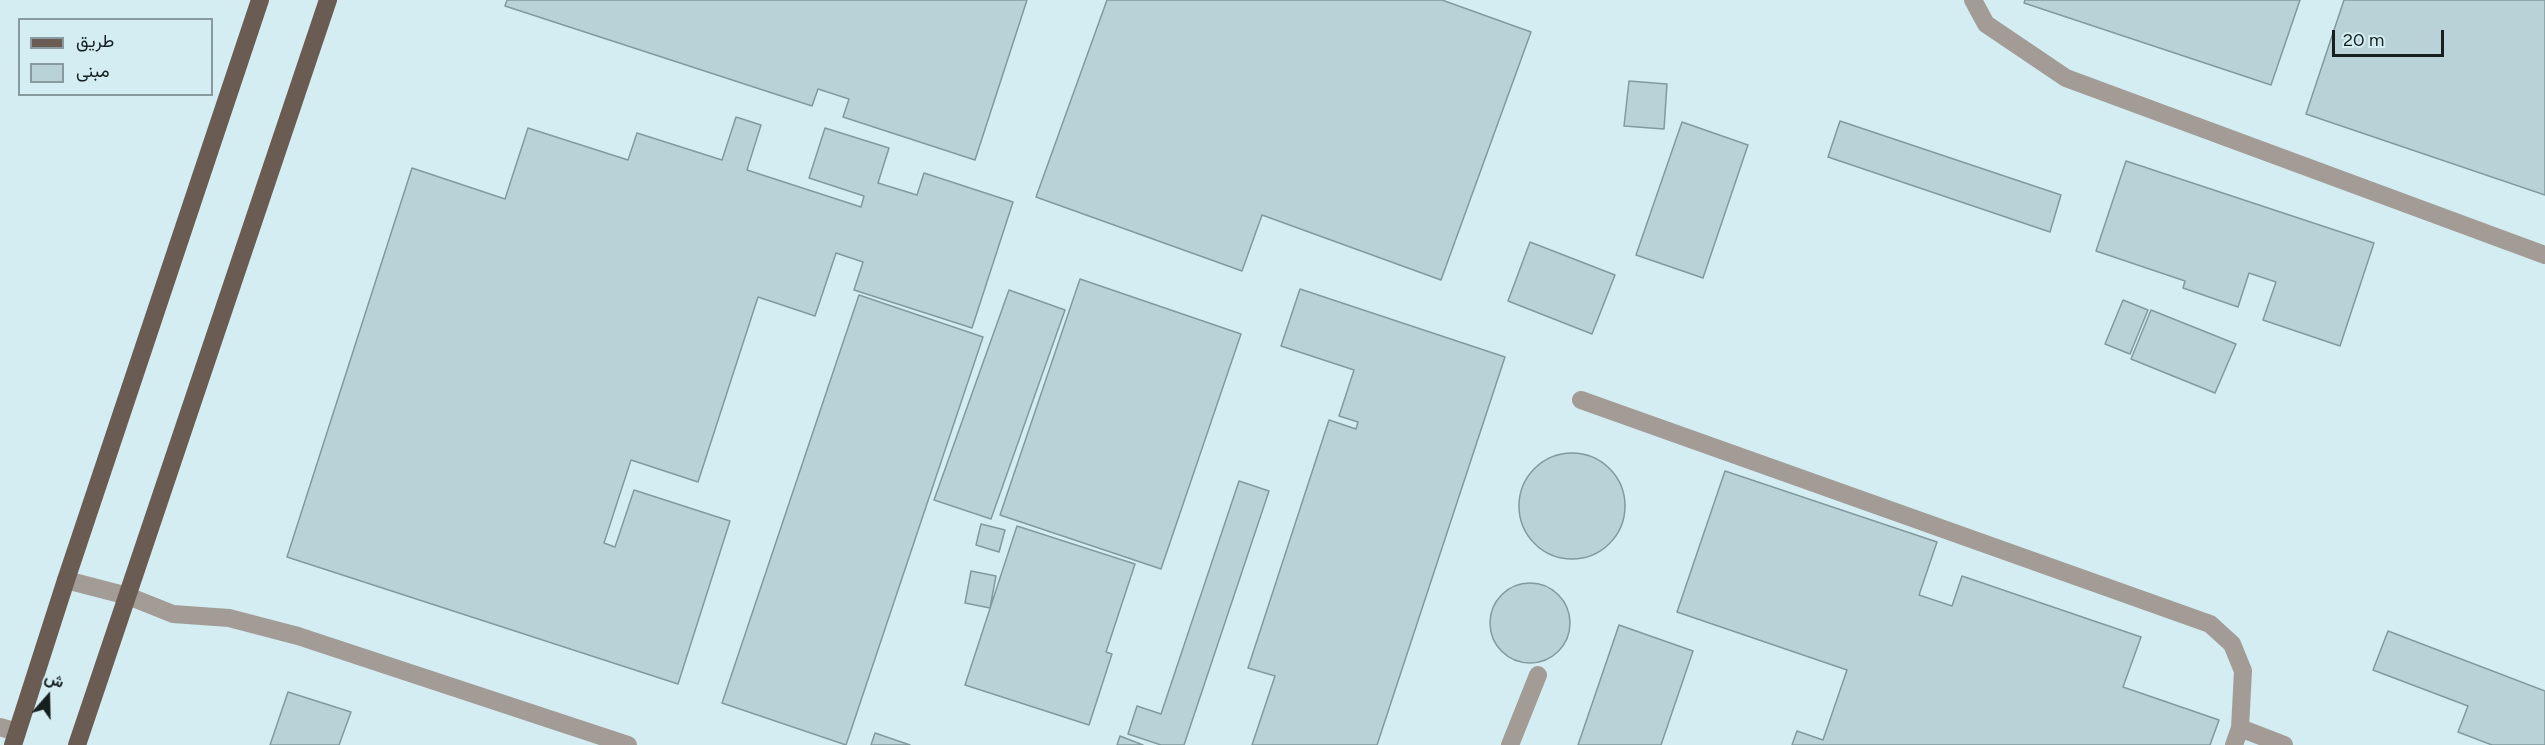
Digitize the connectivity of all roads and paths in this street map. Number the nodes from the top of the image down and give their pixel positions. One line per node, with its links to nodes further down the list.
1 (261, 0): 6 (main road)
2 (328, 0): 7 (main road)
3 (1973, 0): 4 (lane)
4 (2545, 255)
5 (1581, 400): 10 (lane)
6 (66, 580): 7 (lane); 9 (main road)
7 (128, 596): 11 (main road); 12 (lane)
8 (1538, 675): 13 (lane)
9 (10, 735)
10 (2237, 737): 14 (lane)
11 (77, 745)
12 (627, 745)
13 (1510, 745)
14 (2284, 745)

